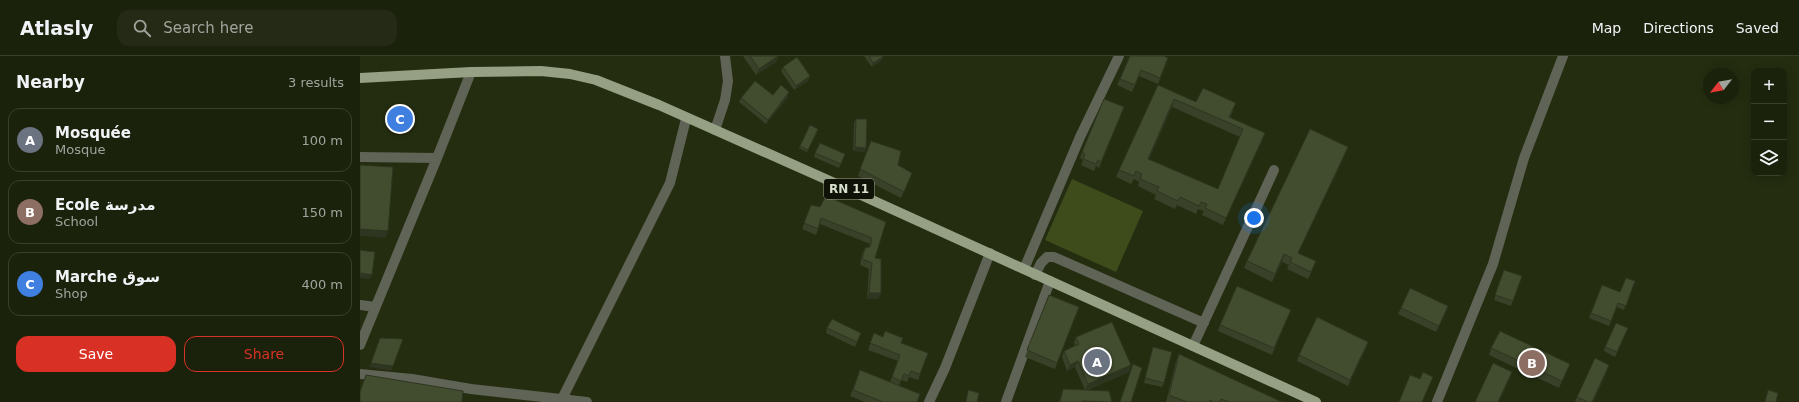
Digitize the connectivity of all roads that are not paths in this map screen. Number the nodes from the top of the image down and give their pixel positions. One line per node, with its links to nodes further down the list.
1 (725, 56): 7 (street)
2 (1118, 56): 12 (street)
3 (1563, 56): 26 (street)
4 (470, 72): 5 (main road, RN 11); 6 (main road, RN 11); 9 (street)
5 (360, 78)
6 (686, 118): 7 (main road, RN 11); 21 (street)
7 (715, 130): 11 (main road, RN 11)
8 (360, 157): 9 (street)
9 (437, 158): 16 (street)
10 (1274, 170): 17 (street)
11 (990, 253): 12 (main road, RN 11); 23 (street)
12 (1024, 269): 13 (main road, RN 11)
13 (1035, 275): 14 (main road, RN 11); 17 (street)
14 (1050, 281): 19 (main road, RN 11); 24 (street)
15 (360, 305): 16 (street)
16 (375, 307): 18 (street)
17 (1204, 323): 19 (street)
18 (360, 345)
19 (1193, 346): 25 (main road, RN 11)
20 (360, 374): 21 (street)
21 (562, 399): 22 (street)
22 (587, 402)
23 (929, 402)
24 (1006, 402)
25 (1316, 402)
26 (1437, 402)

